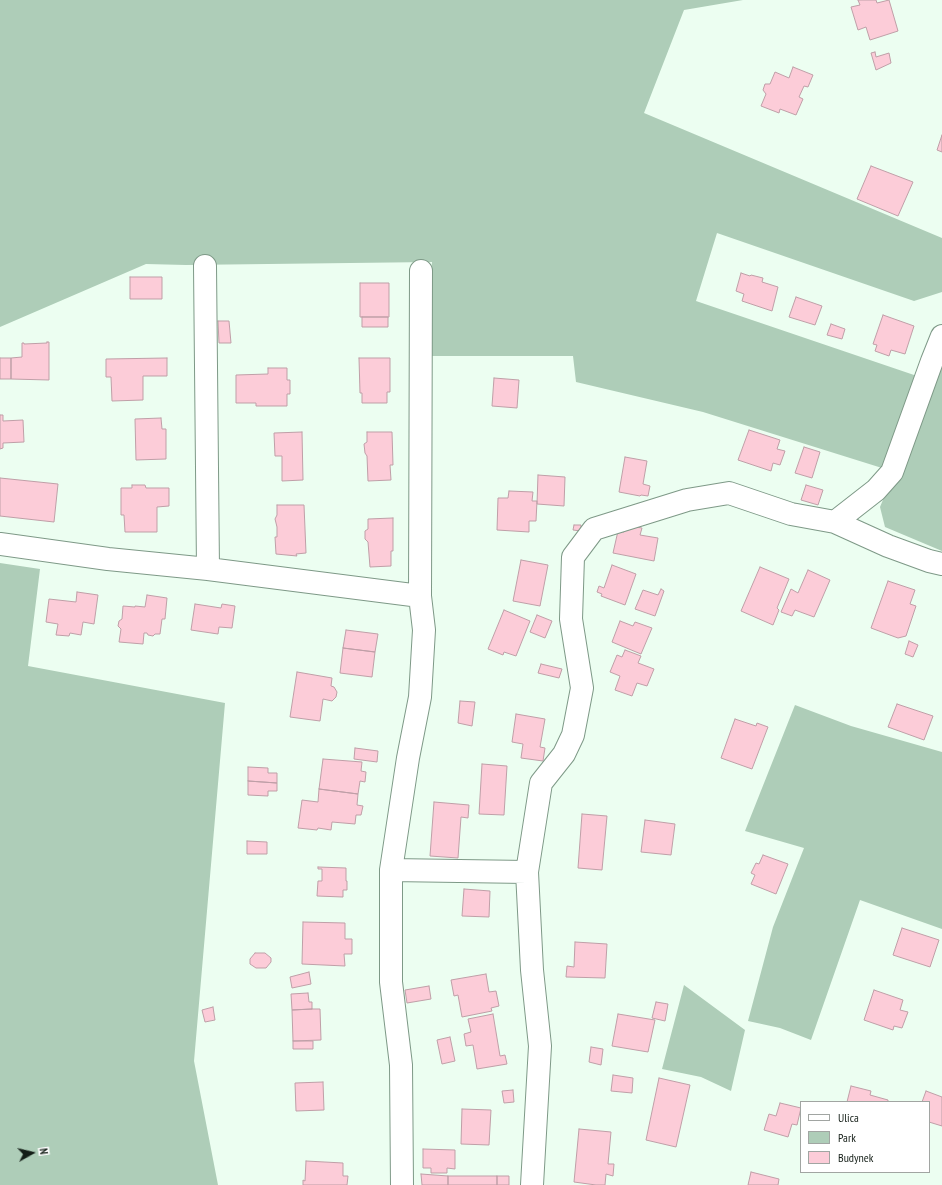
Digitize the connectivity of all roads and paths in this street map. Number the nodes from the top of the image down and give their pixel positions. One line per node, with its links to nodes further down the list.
1 (205, 266): 7 (street)
2 (421, 271): 8 (street)
3 (942, 336): 4 (street)
4 (835, 522): 6 (street); 10 (street)
5 (0, 544): 7 (street)
6 (942, 564)
7 (208, 569): 8 (street)
8 (420, 596): 9 (street)
9 (392, 870): 10 (street); 11 (street)
10 (527, 872): 12 (street)
11 (402, 1185)
12 (532, 1185)

